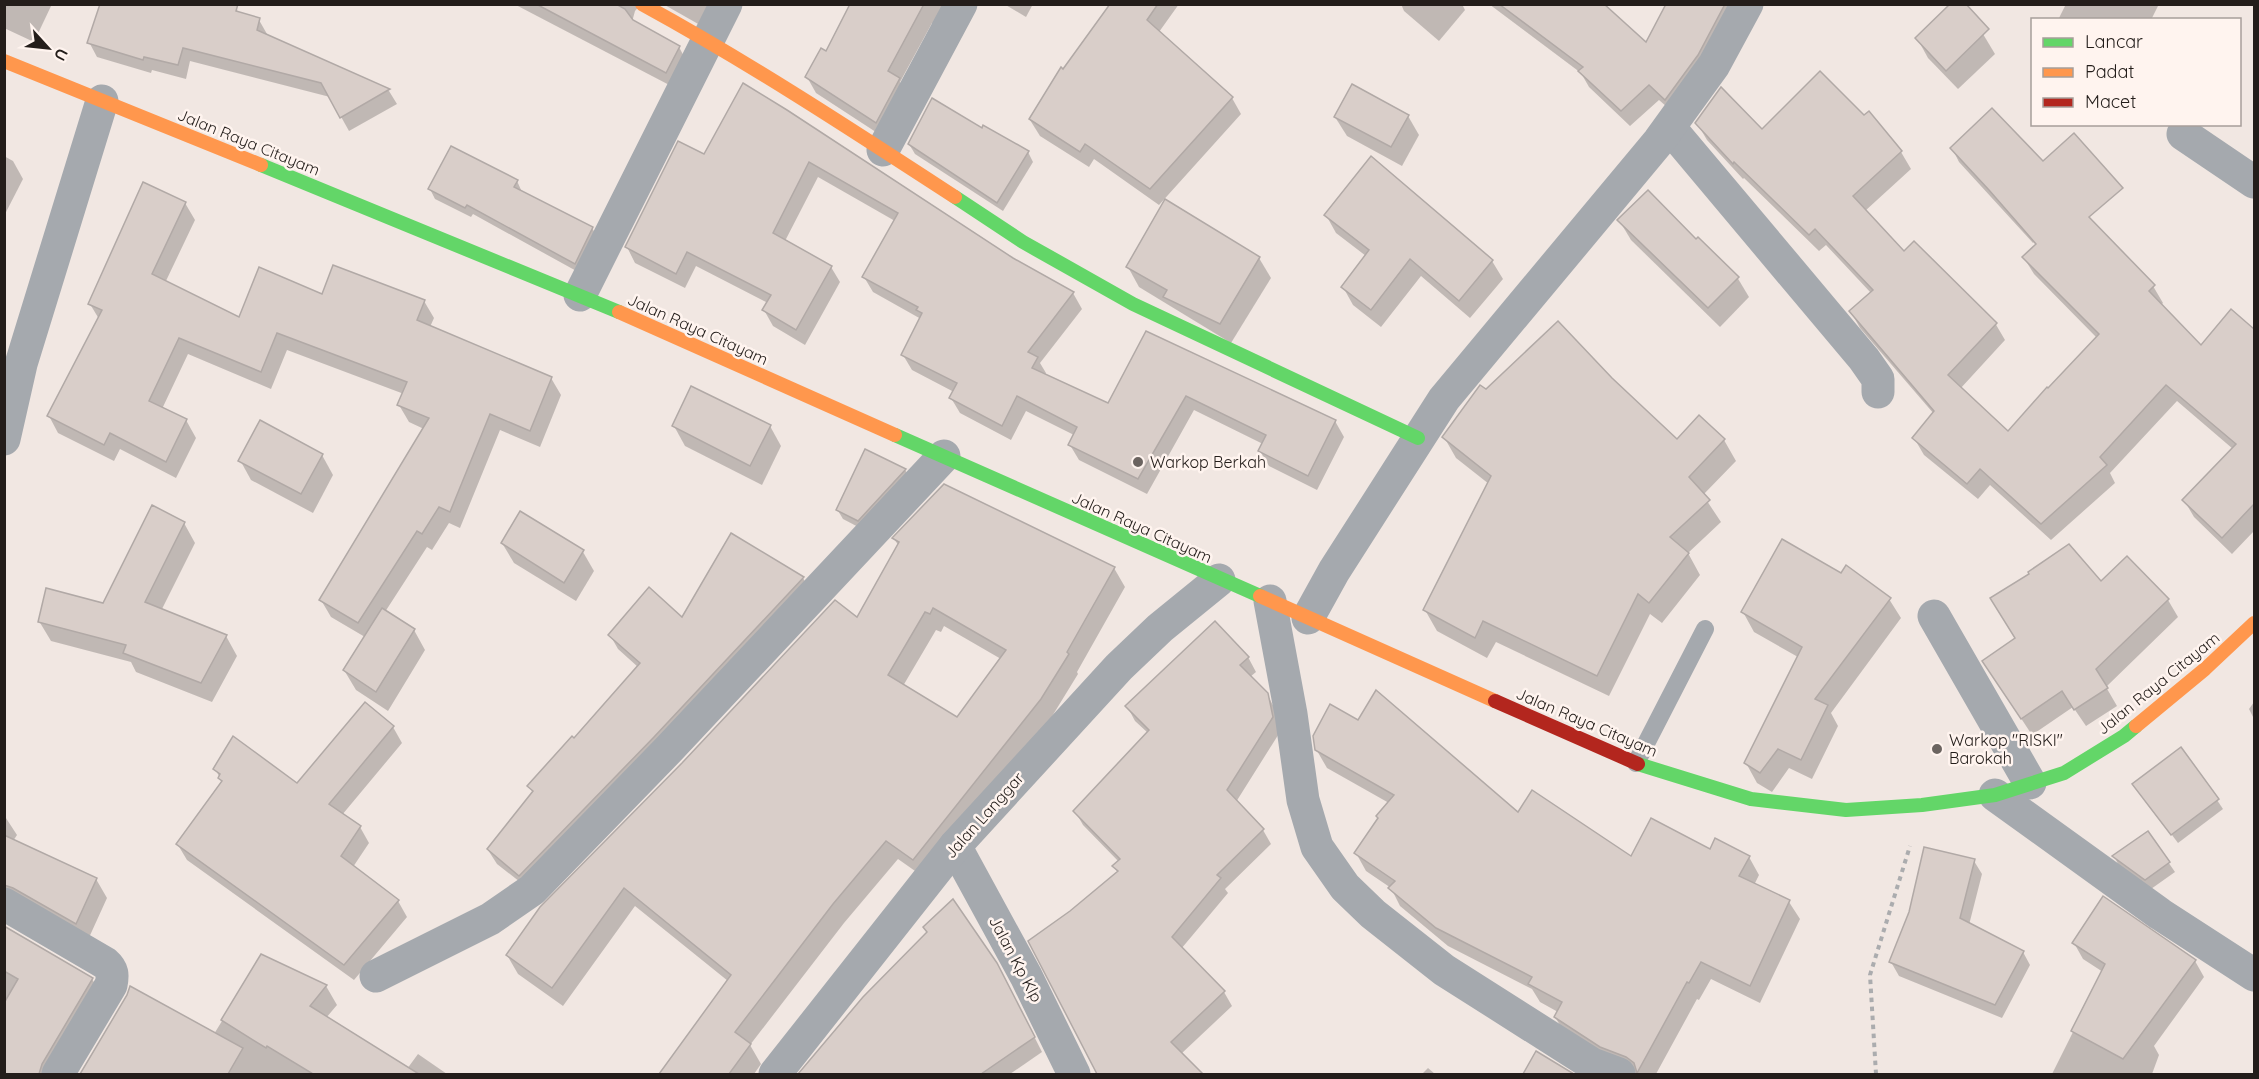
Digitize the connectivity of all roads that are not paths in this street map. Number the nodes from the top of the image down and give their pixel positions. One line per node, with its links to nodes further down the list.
1 (642, 4): 5 (main road)
2 (726, 4): 5 (street)
3 (961, 4): 10 (street)
4 (1747, 4): 8 (street)
5 (709, 41): 10 (main road); 12 (street)
6 (4, 61): 7 (main road, Jalan Raya Citayam)
7 (102, 101): 12 (main road, Jalan Raya Citayam); 15 (street)
8 (1670, 128): 13 (street); 14 (street)
9 (2183, 134): 11 (street)
10 (883, 150): 14 (main road)
11 (2254, 182)
12 (580, 295): 16 (main road, Jalan Raya Citayam)
13 (1878, 392)
14 (1418, 438): 20 (street)
15 (4, 439)
16 (944, 456): 17 (main road, Jalan Raya Citayam); 29 (street)
17 (1220, 580): 18 (main road, Jalan Raya Citayam); 26 (street, Jalan Langgar)
18 (1270, 602): 20 (main road, Jalan Raya Citayam); 33 (street)
19 (1934, 616): 24 (street)
20 (1308, 618): 23 (main road, Jalan Raya Citayam)
21 (2254, 623): 24 (main road, Jalan Raya Citayam)
22 (1705, 629): 23 (lane)
23 (1636, 763): 25 (main road, Jalan Raya Citayam)
24 (2030, 783): 25 (main road, Jalan Raya Citayam)
25 (1995, 795): 28 (street)
26 (955, 846): 31 (street, Jalan Langgar); 32 (street, Jalan Kp Klp)
27 (4, 904): 30 (street)
28 (2254, 975)
29 (376, 976)
30 (58, 1074)
31 (775, 1074)
32 (1074, 1074)
33 (1619, 1074)

